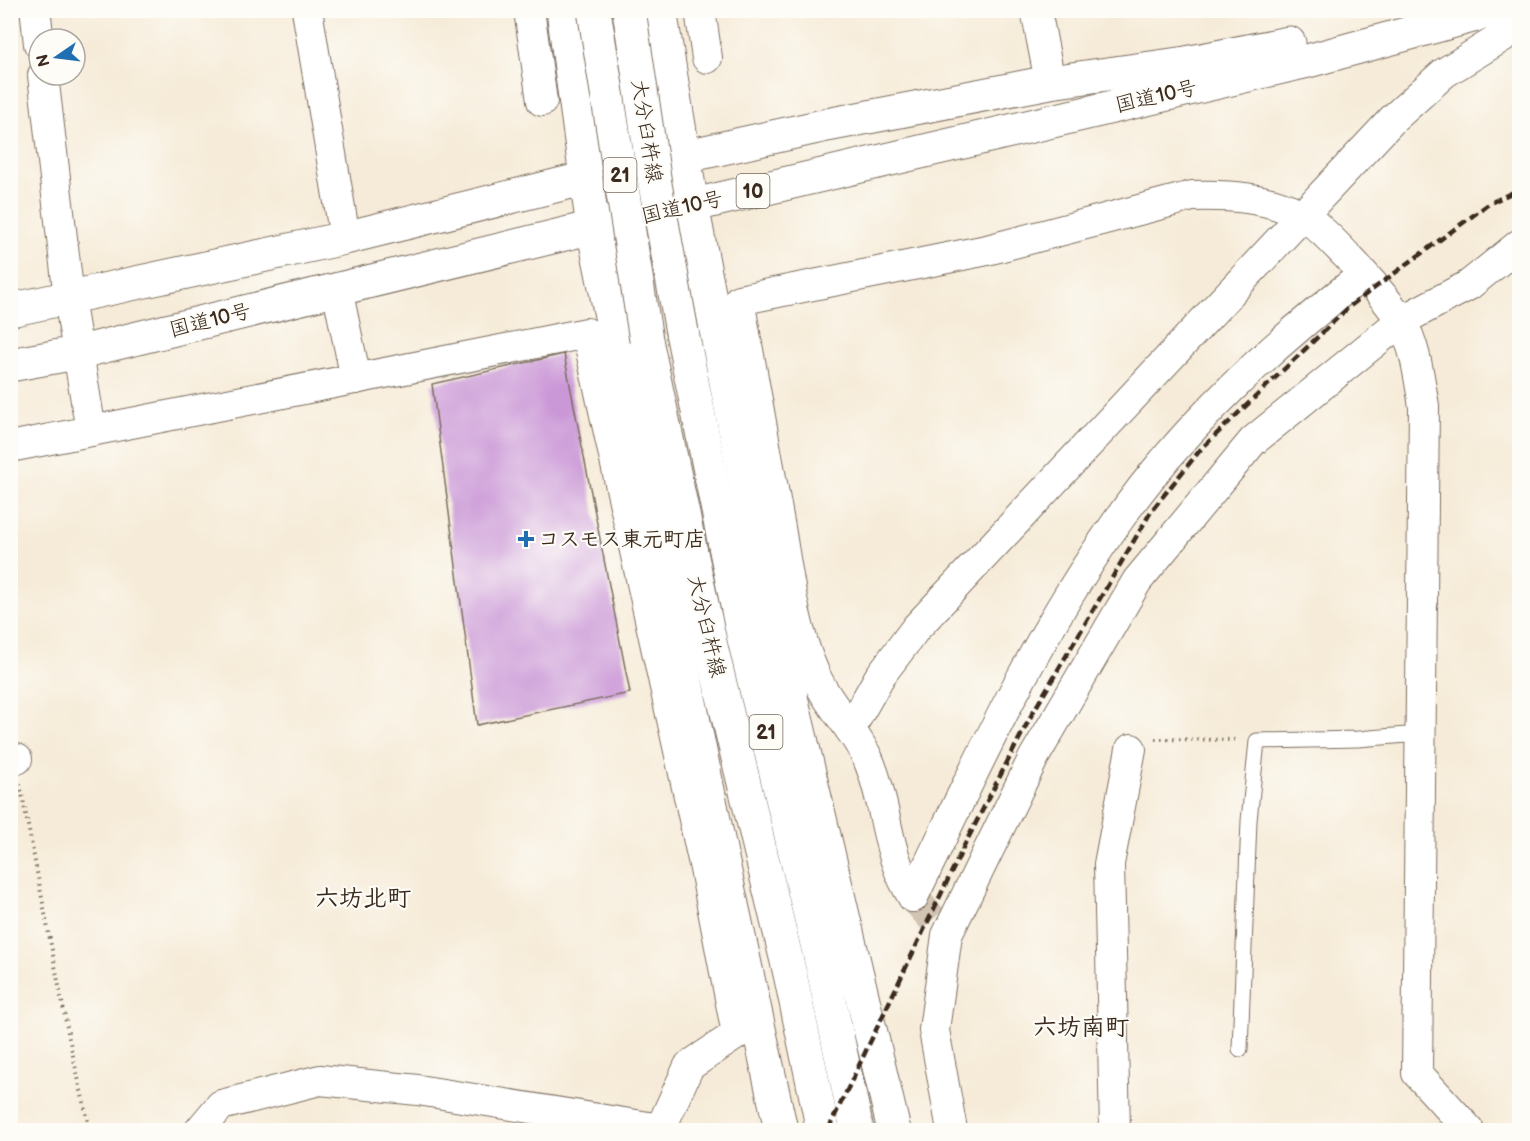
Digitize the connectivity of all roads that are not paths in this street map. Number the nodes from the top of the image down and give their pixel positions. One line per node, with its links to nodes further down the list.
1 (306, 10): 21 (street)
2 (529, 10): 15 (street)
3 (563, 10): 17 (main road)
4 (594, 10): 41 (main road, 大分臼杵線 / 21, bridge)
5 (629, 10): 42 (main road, 大分臼杵線 / 21, bridge)
6 (660, 10): 16 (main road)
7 (700, 10): 12 (street)
8 (1036, 10): 13 (street)
9 (1457, 10): 13 (main road, 国道10号 / 10)
10 (1494, 10): 18 (main road, 国道10号 / 10)
11 (1520, 26): 19 (street)
12 (707, 58)
13 (1050, 82): 16 (main road, 国道10号 / 10)
14 (44, 87): 25 (street)
15 (542, 101)
16 (685, 158): 17 (main road, 国道10号 / 10); 18 (main road)
17 (587, 178): 20 (main road); 21 (main road, 国道10号 / 10)
18 (692, 205): 20 (main road, 国道10号 / 10); 43 (main road)
19 (1303, 215): 23 (street); 33 (street); 33 (street)
20 (593, 228): 24 (main road, 国道10号 / 10); 36 (main road)
21 (345, 238): 25 (main road, 国道10号 / 10)
22 (1520, 244): 27 (street)
23 (1363, 275): 27 (street); 33 (street)
24 (337, 289): 28 (main road, 国道10号 / 10); 30 (street)
25 (69, 298): 26 (main road, 国道10号 / 10); 28 (street)
26 (10, 310)
27 (1401, 321): 34 (street); 44 (street)
28 (76, 352): 29 (main road, 国道10号 / 10); 31 (street)
29 (10, 365)
30 (356, 379): 31 (street); 36 (street)
31 (91, 431): 32 (street)
32 (10, 447)
33 (850, 729)
34 (1419, 734): 37 (lane); 46 (street)
35 (1131, 749): 45 (street)
36 (717, 885): 38 (street); 40 (main road)
37 (1240, 1049)
38 (660, 1130): 39 (street)
39 (200, 1131)
40 (781, 1131)
41 (823, 1131)
42 (856, 1131)
43 (894, 1131)
44 (952, 1131)
45 (1115, 1131)
46 (1469, 1131)

